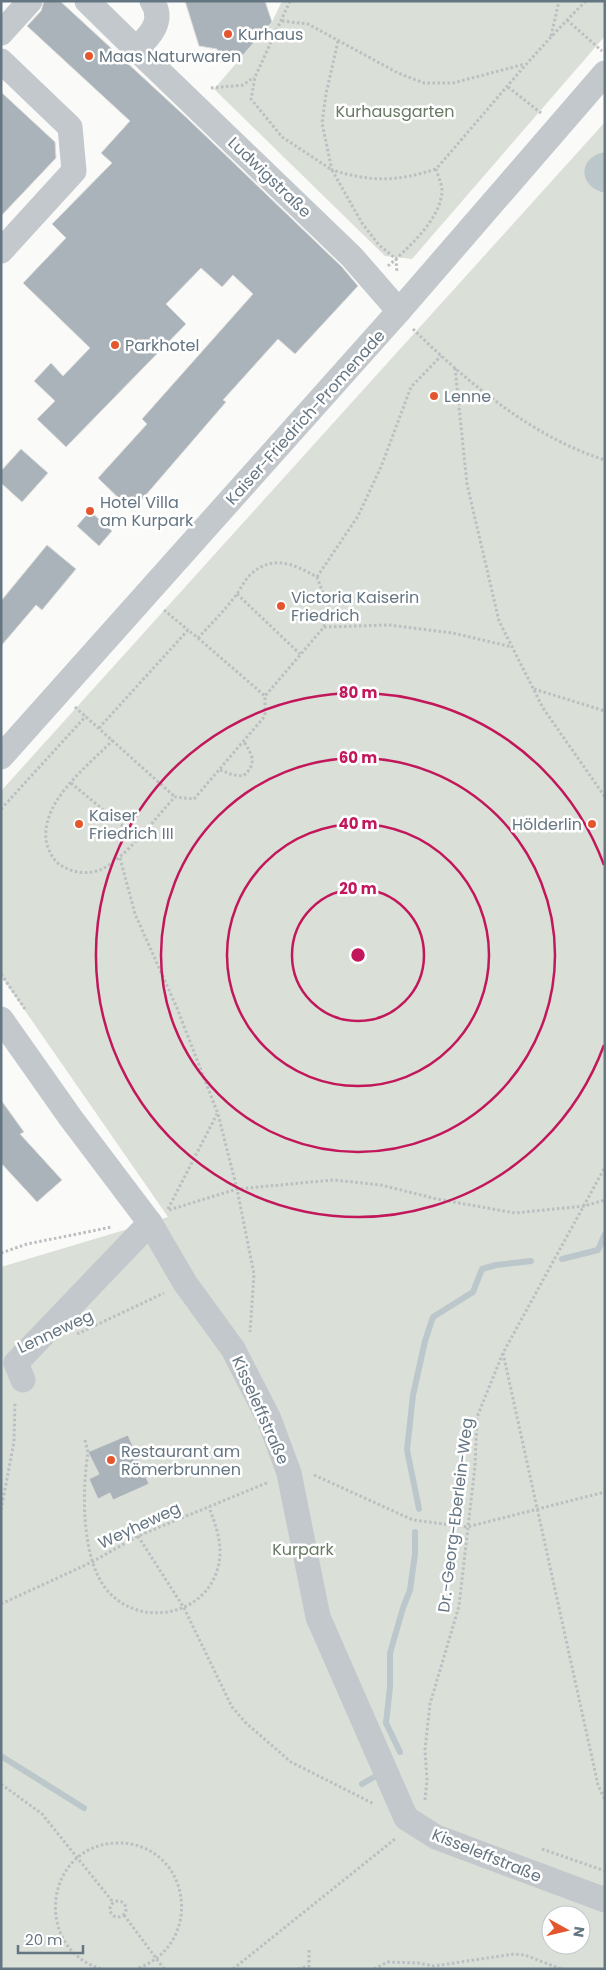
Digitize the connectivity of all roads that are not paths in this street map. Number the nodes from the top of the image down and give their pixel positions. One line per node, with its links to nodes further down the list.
1 (30, 1): 4 (street)
2 (152, 1): 5 (street)
3 (98, 5): 5 (street, Ludwigstraße)
4 (1, 33)
5 (136, 48): 9 (street, Ludwigstraße)
6 (3, 65): 8 (street)
7 (605, 72): 9 (street, Kaiser-Friedrich-Promenade)
8 (1, 251)
9 (399, 311): 10 (street, Kaiser-Friedrich-Promenade)
10 (1, 757)
11 (1, 1018): 12 (street, Kisseleffstraße)
12 (157, 1217): 13 (street); 14 (street, Kisseleffstraße)
13 (20, 1372)
14 (605, 1900)

